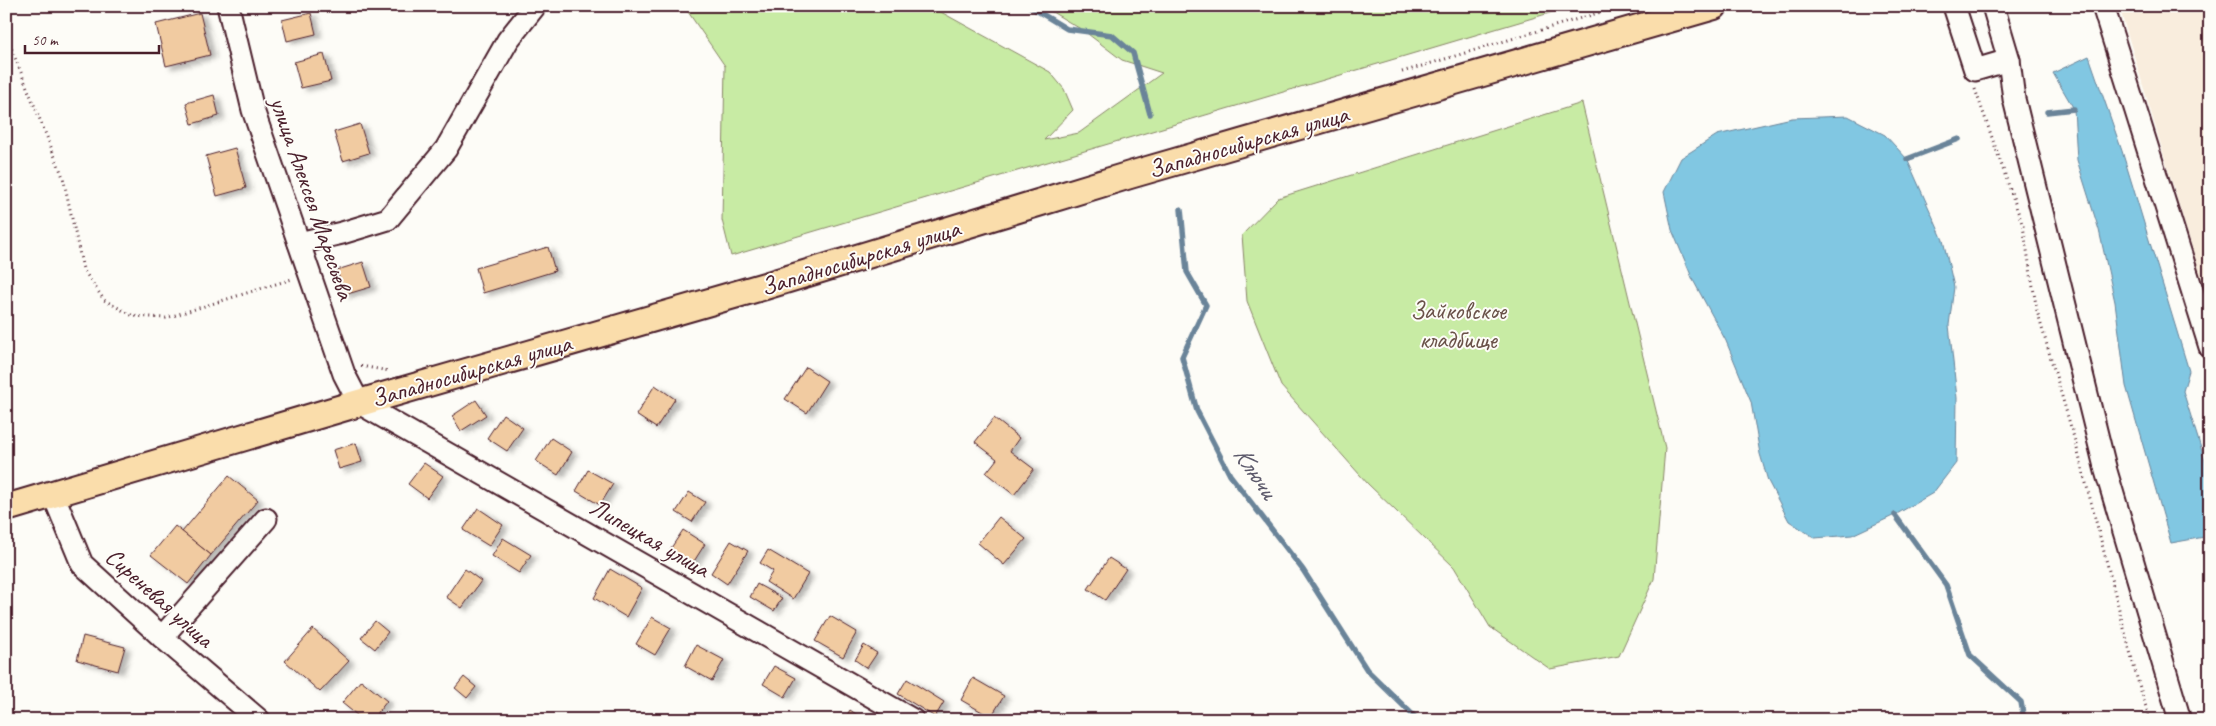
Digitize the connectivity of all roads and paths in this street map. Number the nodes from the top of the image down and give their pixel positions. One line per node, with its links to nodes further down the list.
1 (228, 6): 10 (street, улица Алексея Маресьева)
2 (535, 6): 10 (street)
3 (1714, 6): 13 (main road, Западносибирская улица)
4 (1954, 6): 8 (street)
5 (1993, 6): 8 (street)
6 (2103, 6): 12 (street)
7 (6, 35): 11 (path)
8 (2009, 60): 21 (street)
9 (1974, 86): 20 (path)
10 (299, 243): 11 (street, улица Алексея Маресьева)
11 (309, 274): 13 (street, улица Алексея Маресьева)
12 (2210, 346)
13 (359, 403): 14 (main road, Западносибирская улица); 19 (street, Липецкая улица)
14 (53, 494): 15 (main road, Западносибирская улица); 17 (street, Сиреневая улица)
15 (6, 508)
16 (266, 519): 17 (street)
17 (162, 637): 18 (street, Сиреневая улица)
18 (259, 720)
19 (913, 720)
20 (2150, 720)
21 (2180, 720)

